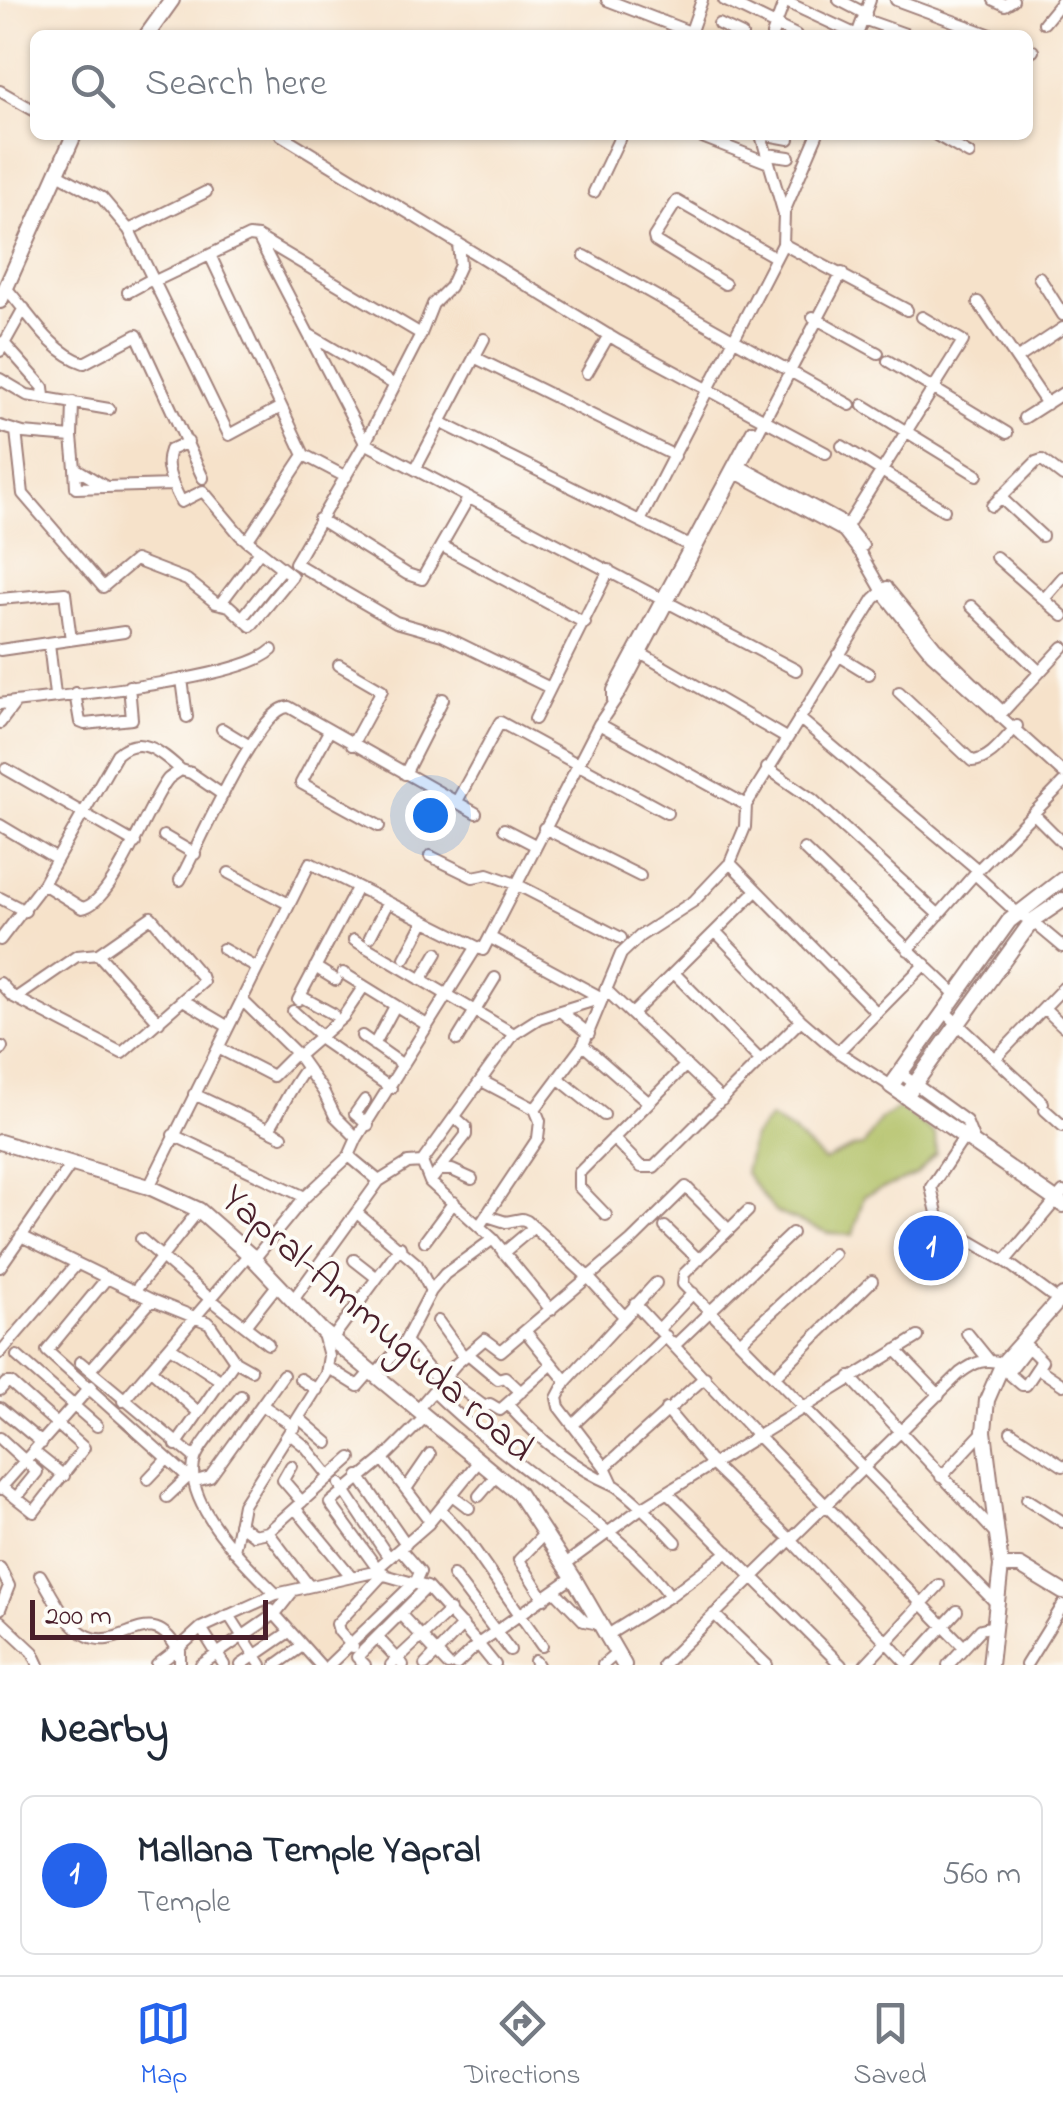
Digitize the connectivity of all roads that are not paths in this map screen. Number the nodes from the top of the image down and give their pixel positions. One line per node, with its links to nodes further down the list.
1 (172, 0): 16 (street)
2 (606, 0): 13 (street)
3 (702, 0): 19 (street)
4 (724, 0): 21 (street)
5 (784, 0): 21 (street); 22 (street)
6 (839, 0): 12 (street)
7 (870, 0): 12 (street)
8 (896, 0): 25 (street)
9 (994, 0): 10 (street)
10 (1013, 0)
11 (1063, 0): 14 (street)
12 (864, 16): 23 (street); 24 (street)
13 (658, 20): 17 (street); 18 (street)
14 (1044, 23)
15 (719, 24): 20 (street)
16 (151, 30)
17 (655, 30)
18 (683, 30)
19 (691, 30)
20 (732, 30)
21 (774, 30)
22 (847, 30)
23 (859, 30)
24 (896, 30)
25 (977, 30)
26 (0, 91): 27 (street)
27 (30, 108)
28 (72, 140): 38 (street)
29 (289, 140): 44 (street)
30 (619, 140): 40 (street)
31 (765, 140): 37 (street)
32 (816, 140): 41 (street)
33 (945, 140): 35 (street)
34 (728, 141): 37 (street)
35 (970, 154)
36 (789, 158): 37 (street)
37 (768, 159): 41 (street)
38 (58, 174): 42 (street); 54 (street)
39 (206, 192): 42 (street)
40 (594, 192)
41 (784, 214): 45 (street)
42 (129, 230): 51 (street)
43 (258, 236): 46 (street); 62 (street); 63 (street)
44 (458, 243): 63 (street); 64 (street)
45 (783, 244): 48 (street); 49 (street)
46 (210, 256): 51 (street); 82 (street)
47 (585, 256): 65 (street)
48 (775, 257): 52 (street); 65 (street)
49 (839, 272): 57 (street); 60 (street)
50 (1039, 277): 58 (street)
51 (152, 281): 53 (street); 82 (street)
52 (725, 284)
53 (128, 292)
54 (3, 295): 56 (street)
55 (978, 302): 69 (street)
56 (24, 308): 67 (street); 92 (street)
57 (906, 310)
58 (1063, 315)
59 (922, 317): 74 (street)
60 (816, 318): 70 (street); 74 (street)
61 (1063, 328): 69 (street)
62 (310, 334): 73 (street); 93 (street)
63 (421, 334): 73 (street)
64 (609, 335): 71 (street); 75 (street)
65 (734, 338): 70 (street); 75 (street)
66 (484, 339): 68 (street)
67 (2, 347): 77 (street)
68 (474, 357): 86 (street); 97 (street)
69 (1018, 358): 79 (street)
70 (787, 370): 80 (street); 85 (street)
71 (586, 374)
72 (0, 380): 77 (street)
73 (395, 385): 93 (street)
74 (932, 388): 89 (street); 90 (street)
75 (708, 392): 85 (street); 97 (street)
76 (1063, 393): 79 (street)
77 (44, 396): 78 (street)
78 (73, 402): 83 (street); 91 (street)
79 (1047, 404): 84 (street)
80 (850, 405)
81 (863, 405): 89 (street)
82 (281, 407): 96 (street)
83 (109, 408)
84 (1024, 418)
85 (762, 419): 95 (street); 99 (street)
86 (440, 422): 98 (street); 109 (street)
87 (0, 426): 88 (street)
88 (16, 431): 91 (street); 123 (street)
89 (903, 432): 100 (street); 101 (street)
90 (1008, 433)
91 (72, 437): 105 (street)
92 (188, 442): 104 (street); 105 (street)
93 (366, 443): 98 (street); 103 (street)
94 (842, 446): 100 (street)
95 (826, 453)
96 (304, 454): 103 (street); 112 (street)
97 (675, 456): 109 (street)
98 (416, 468): 106 (street)
99 (736, 469): 110 (street); 114 (street); 120 (street)
100 (880, 471): 107 (street); 110 (street)
101 (977, 475)
102 (1063, 476): 111 (street)
103 (346, 477): 108 (street)
104 (203, 478)
105 (173, 485): 112 (street)
106 (469, 497): 113 (street); 117 (street)
107 (944, 510)
108 (320, 520): 113 (street); 141 (street)
109 (640, 521): 114 (street)
110 (841, 525): 119 (street)
111 (1042, 536)
112 (247, 540): 115 (street)
113 (442, 546): 126 (street)
114 (690, 546): 120 (street)
115 (260, 551): 123 (street); 123 (street)
116 (996, 557): 122 (street)
117 (609, 570): 120 (street); 126 (street)
118 (1063, 577): 122 (street)
119 (884, 589): 134 (street); 149 (street)
120 (665, 598): 133 (street); 136 (street); 146 (street)
121 (0, 599): 128 (street)
122 (1044, 599): 125 (street)
123 (220, 604)
124 (970, 606): 137 (street)
125 (1063, 616)
126 (585, 623): 141 (street)
127 (124, 632): 128 (street)
128 (71, 640): 129 (street)
129 (49, 643): 131 (street); 144 (street)
130 (1063, 647): 137 (street)
131 (0, 650)
132 (272, 650): 139 (street)
133 (640, 653): 146 (street); 158 (street)
134 (838, 656): 138 (street); 151 (street)
135 (339, 664): 159 (street)
136 (796, 670)
137 (1040, 672): 149 (street)
138 (868, 674)
139 (182, 679): 140 (street); 150 (street)
140 (129, 686): 143 (street); 143 (street)
141 (550, 688): 152 (street)
142 (899, 692): 156 (street)
143 (75, 693): 144 (street)
144 (56, 695): 147 (street)
145 (443, 699): 166 (street)
146 (612, 700): 154 (street)
147 (16, 702): 148 (street); 153 (street)
148 (0, 704)
149 (1000, 714): 156 (street)
150 (187, 717)
151 (799, 718): 158 (street); 188 (street)
152 (534, 719)
153 (0, 723)
154 (599, 724): 161 (street); 170 (street)
155 (222, 729): 160 (street)
156 (1018, 730): 165 (street)
157 (329, 731): 159 (street); 160 (street); 176 (street)
158 (786, 738): 162 (street)
159 (352, 745): 166 (street)
160 (250, 746): 168 (street)
161 (579, 765): 169 (street); 171 (street); 177 (street)
162 (767, 768): 170 (street); 203 (street)
163 (6, 769): 172 (street)
164 (181, 770): 168 (street); 172 (street); 180 (street)
165 (1063, 773)
166 (405, 774): 169 (street)
167 (1063, 783): 174 (street)
168 (223, 795): 184 (street)
169 (456, 802): 173 (street)
170 (746, 804): 187 (street)
171 (666, 812)
172 (86, 814): 180 (street); 186 (street)
173 (476, 814)
174 (1034, 814): 181 (street); 188 (street)
175 (0, 825): 186 (street)
176 (379, 826)
177 (544, 828): 182 (street); 190 (street)
178 (504, 829): 182 (street)
179 (164, 836): 184 (street)
180 (135, 843): 193 (street)
181 (1063, 843)
182 (534, 846): 194 (street)
183 (804, 849): 215 (street)
184 (195, 854): 192 (street)
185 (430, 856): 194 (street)
186 (57, 859): 193 (street)
187 (730, 864): 196 (street); 228 (street)
188 (976, 872): 202 (street); 203 (street)
189 (229, 873): 199 (street)
190 (640, 876)
191 (1063, 879): 202 (street)
192 (180, 880)
193 (43, 884): 201 (street)
194 (516, 884): 208 (street); 209 (street)
195 (357, 888): 199 (street); 200 (street); 221 (street)
196 (756, 891): 206 (street); 241 (street)
197 (0, 898): 201 (street)
198 (1063, 900): 204 (street)
199 (289, 904): 220 (street)
200 (387, 904): 205 (street); 207 (street)
201 (25, 911): 210 (street)
202 (1017, 913): 204 (street); 230 (street)
203 (939, 915): 215 (street)
204 (1032, 921): 212 (street); 245 (street)
205 (424, 922): 213 (street); 218 (street)
206 (716, 932): 222 (street); 243 (street)
207 (370, 936)
208 (491, 938): 213 (street); 228 (street)
209 (621, 938)
210 (0, 940)
211 (354, 940): 224 (street)
212 (1063, 947)
213 (476, 948): 229 (street)
214 (223, 949): 220 (street)
215 (908, 950): 219 (street)
216 (98, 954): 231 (street); 232 (street); 244 (street)
217 (437, 954): 224 (street)
218 (405, 958)
219 (925, 964): 230 (street); 241 (street)
220 (257, 968): 233 (street)
221 (315, 968): 226 (street); 234 (street)
222 (674, 973): 240 (street); 259 (street)
223 (495, 978): 237 (street)
224 (422, 980): 229 (street)
225 (0, 983): 231 (street)
226 (364, 986): 235 (street); 251 (street)
227 (1063, 988): 236 (street)
228 (603, 994): 238 (street); 240 (street); 252 (street)
229 (446, 995): 237 (street); 247 (street)
230 (956, 995): 239 (street)
231 (16, 998): 244 (street)
232 (183, 1000): 244 (street); 246 (street)
233 (242, 1000): 246 (street); 257 (street)
234 (297, 1003): 242 (street); 251 (street)
235 (395, 1006): 247 (street); 254 (street)
236 (1044, 1009): 248 (street); 258 (street)
237 (474, 1011): 249 (street); 253 (street)
238 (560, 1011): 249 (street); 252 (street)
239 (944, 1011): 245 (street); 264 (street)
240 (633, 1013): 261 (street)
241 (878, 1013): 256 (street)
242 (333, 1014)
243 (801, 1020): 256 (street); 259 (street)
244 (159, 1022)
245 (957, 1024): 258 (street); 267 (street)
246 (227, 1026): 255 (street)
247 (427, 1026): 260 (street)
248 (1063, 1026)
249 (514, 1034): 265 (street)
250 (362, 1036): 254 (street)
251 (320, 1037): 257 (street); 266 (street)
252 (586, 1039): 263 (street); 271 (street)
253 (457, 1040)
254 (374, 1045): 260 (street)
255 (218, 1048): 257 (street); 268 (street)
256 (838, 1052): 264 (street)
257 (297, 1054): 262 (street)
258 (995, 1059): 276 (street)
259 (760, 1060): 270 (street)
260 (403, 1065): 266 (street)
261 (686, 1065): 270 (street); 271 (street)
262 (306, 1068): 277 (street); 280 (street)
263 (558, 1078): 272 (street); 273 (street)
264 (896, 1080): 267 (street)
265 (482, 1081): 272 (street); 274 (street)
266 (391, 1088): 275 (street)
267 (909, 1090): 282 (street)
268 (194, 1094): 277 (street); 278 (street)
269 (365, 1100): 275 (street)
270 (722, 1100): 281 (street)
271 (648, 1102): 281 (street)
272 (535, 1109): 299 (street)
273 (604, 1115)
274 (456, 1118): 286 (street); 287 (street)
275 (368, 1124): 280 (street)
276 (1063, 1126)
277 (268, 1130): 279 (street)
278 (173, 1134): 291 (street); 292 (street)
279 (282, 1136)
280 (357, 1138): 284 (street)
281 (613, 1138): 298 (street)
282 (970, 1138): 293 (street); 315 (street)
283 (0, 1142): 285 (street, Yapral-Ammuguda road)
284 (350, 1156): 289 (street); 292 (street)
285 (72, 1162): 291 (street, Yapral-Ammuguda road); 304 (street)
286 (422, 1162): 289 (street); 290 (street)
287 (440, 1170): 288 (street); 290 (street)
288 (472, 1179)
289 (379, 1181): 297 (street)
290 (430, 1182): 294 (street)
291 (150, 1187): 295 (street, Yapral-Ammuguda road)
292 (305, 1197): 311 (street)
293 (1061, 1199): 315 (street)
294 (454, 1202): 299 (street); 307 (street)
295 (199, 1210): 311 (street, Yapral-Ammuguda road); 312 (street)
296 (748, 1211): 302 (street)
297 (357, 1213): 308 (street); 331 (street)
298 (606, 1215)
299 (484, 1221): 300 (street); 305 (street)
300 (534, 1227): 309 (street); 320 (street)
301 (665, 1227): 314 (street)
302 (729, 1230): 314 (street); 320 (street)
303 (792, 1234): 335 (street)
304 (21, 1236): 316 (street); 318 (street)
305 (493, 1238): 309 (street); 319 (street)
306 (142, 1239): 312 (street)
307 (425, 1241)
308 (400, 1247): 317 (street); 322 (street)
309 (502, 1253): 334 (street)
310 (834, 1254): 346 (street)
311 (252, 1256): 325 (street, Yapral-Ammuguda road); 329 (street)
312 (163, 1257): 327 (street); 329 (street)
313 (354, 1260): 322 (street)
314 (699, 1260): 328 (street)
315 (1005, 1262): 332 (street)
316 (76, 1264): 321 (street); 352 (street)
317 (417, 1264): 319 (street); 326 (street)
318 (0, 1266)
319 (445, 1274): 326 (street)
320 (588, 1277): 334 (street); 336 (street)
321 (107, 1278): 327 (street); 374 (street)
322 (377, 1278): 343 (street)
323 (872, 1281): 368 (street)
324 (656, 1283): 333 (street)
325 (278, 1284): 331 (street, Yapral-Ammuguda road); 339 (street)
326 (431, 1291): 345 (street)
327 (134, 1292): 330 (street)
328 (693, 1293): 335 (street); 341 (street)
329 (209, 1298): 337 (street); 339 (street)
330 (152, 1300): 337 (street); 364 (street)
331 (294, 1300): 343 (street, Yapral-Ammuguda road)
332 (1062, 1300): 349 (street)
333 (636, 1304): 336 (street); 341 (street)
334 (551, 1310): 340 (street)
335 (711, 1311): 346 (street); 348 (street)
336 (623, 1315): 371 (street)
337 (194, 1317): 350 (street); 355 (street)
338 (438, 1320): 354 (street)
339 (245, 1326): 347 (street)
340 (526, 1332): 354 (street); 358 (street)
341 (662, 1332): 348 (street); 390 (street)
342 (967, 1333): 356 (street)
343 (328, 1335): 359 (street); 363 (street, Yapral-Ammuguda road)
344 (918, 1337): 351 (street)
345 (405, 1341): 363 (street); 372 (street)
346 (741, 1341): 368 (street)
347 (268, 1344)
348 (675, 1345): 367 (street)
349 (1025, 1345): 356 (street); 356 (street)
350 (170, 1346): 360 (street); 369 (street)
351 (896, 1350): 366 (street); 378 (street)
352 (0, 1353)
353 (16, 1356): 383 (street)
354 (466, 1356): 372 (street); 377 (street)
355 (235, 1361): 361 (street); 369 (street)
356 (1003, 1361): 378 (street); 394 (street)
357 (80, 1362): 364 (street)
358 (551, 1365): 371 (street); 377 (street)
359 (329, 1368): 363 (street); 376 (street)
360 (150, 1369): 380 (street); 387 (street)
361 (251, 1370)
362 (1042, 1371): 373 (street)
363 (373, 1373): 388 (street, Yapral-Ammuguda road)
364 (94, 1374): 374 (street); 380 (street)
365 (283, 1375): 381 (street)
366 (850, 1376): 384 (street); 393 (street)
367 (705, 1377): 386 (street); 396 (street)
368 (774, 1377): 384 (street)
369 (220, 1380): 387 (street)
370 (300, 1380): 376 (street)
371 (566, 1381): 390 (street)
372 (440, 1384): 382 (street); 388 (street); 439 (street)
373 (1063, 1385)
374 (88, 1388): 383 (street); 405 (street)
375 (0, 1390): 389 (street)
376 (317, 1390): 392 (street)
377 (520, 1392): 382 (street)
378 (939, 1395): 393 (street)
379 (241, 1396): 402 (street)
380 (123, 1401): 398 (street)
381 (262, 1404): 392 (street); 418 (street)
382 (507, 1404): 420 (street)
383 (74, 1406): 389 (street); 391 (street)
384 (803, 1407): 396 (street); 411 (street)
385 (0, 1408): 400 (street)
386 (666, 1409): 407 (street); 410 (street)
387 (198, 1412): 398 (street)
388 (420, 1414): 404 (street); 406 (street, Yapral-Ammuguda road)
389 (58, 1424): 400 (street); 413 (street)
390 (573, 1425): 410 (street)
391 (97, 1426)
392 (295, 1427): 399 (street); 412 (street); 436 (street)
393 (900, 1430): 411 (street); 416 (street)
394 (984, 1431): 416 (street); 440 (street)
395 (1011, 1432): 409 (street)
396 (758, 1436): 407 (street); 429 (street)
397 (0, 1438): 400 (street)
398 (176, 1444): 402 (street)
399 (328, 1444)
400 (34, 1452): 413 (street); 419 (street); 427 (street)
401 (430, 1454): 422 (street)
402 (195, 1458): 418 (street)
403 (351, 1458): 412 (street)
404 (383, 1459): 414 (street); 422 (street)
405 (166, 1460): 417 (street); 418 (street)
406 (479, 1461): 415 (street, Yapral-Ammuguda road); 424 (street)
407 (712, 1465): 423 (street); 441 (street)
408 (291, 1466): 430 (street)
409 (1063, 1466)
410 (605, 1467): 420 (street)
411 (863, 1468): 429 (street); 466 (street)
412 (332, 1475): 421 (street); 430 (street)
413 (64, 1476): 427 (street)
414 (359, 1476): 421 (street); 443 (street)
415 (496, 1476): 426 (street); 438 (street, Yapral-Ammuguda road)
416 (941, 1476): 440 (street)
417 (148, 1479)
418 (192, 1479): 425 (street); 444 (street)
419 (3, 1483): 427 (street)
420 (613, 1484): 432 (street)
421 (343, 1489): 446 (street); 449 (street)
422 (406, 1489): 435 (street)
423 (668, 1493): 432 (street); 445 (street)
424 (452, 1495): 431 (street); 433 (street)
425 (166, 1496)
426 (478, 1496)
427 (16, 1498)
428 (1026, 1500): 434 (street)
429 (825, 1504): 441 (street); 465 (street)
430 (298, 1505): 437 (street); 453 (street)
431 (469, 1508)
432 (640, 1508): 439 (street); 442 (street)
433 (440, 1509): 435 (street); 475 (street)
434 (1061, 1516)
435 (430, 1521): 443 (street)
436 (239, 1524): 437 (street); 444 (street)
437 (268, 1532): 457 (street)
438 (545, 1533): 450 (street, Yapral-Ammuguda road); 463 (street)
439 (610, 1533): 450 (street); 462 (street)
440 (996, 1534): 447 (street)
441 (789, 1538): 454 (street); 487 (street)
442 (676, 1542)
443 (403, 1546): 446 (street); 455 (street)
444 (234, 1551): 461 (street)
445 (728, 1552): 454 (street); 462 (street)
446 (390, 1558): 449 (street)
447 (1001, 1566): 460 (street); 466 (street)
448 (0, 1568): 468 (street)
449 (378, 1571): 453 (street); 455 (street); 488 (street)
450 (569, 1571): 459 (street); 481 (street, Yapral-Ammuguda road)
451 (40, 1575): 491 (street)
452 (453, 1575): 483 (street)
453 (350, 1576): 457 (street)
454 (753, 1576): 472 (street); 519 (street)
455 (422, 1584): 469 (street); 474 (street); 488 (street)
456 (938, 1585): 465 (street)
457 (309, 1586): 458 (street)
458 (294, 1590): 461 (street); 471 (street)
459 (555, 1591): 463 (street); 481 (street)
460 (1063, 1592)
461 (276, 1594): 464 (street)
462 (670, 1596): 481 (street)
463 (544, 1599): 475 (street)
464 (263, 1600): 471 (street); 473 (street)
465 (921, 1604): 478 (street); 487 (street)
466 (996, 1604): 479 (street)
467 (1063, 1605): 524 (street)
468 (0, 1609)
469 (450, 1610): 477 (street); 485 (street)
470 (957, 1611): 478 (street)
471 (275, 1614): 482 (street); 484 (street)
472 (714, 1614): 499 (street); 518 (street)
473 (229, 1615): 480 (street); 484 (street)
474 (401, 1616): 485 (street); 486 (street)
475 (520, 1616): 483 (street); 490 (street)
476 (0, 1622): 503 (street)
477 (464, 1625): 489 (street); 495 (street)
478 (943, 1626): 492 (street); 521 (street)
479 (994, 1626): 492 (street); 523 (street)
480 (201, 1628): 491 (street); 496 (street)
481 (603, 1630): 497 (street, Yapral-Ammuguda road)
482 (289, 1632): 494 (street); 498 (street)
483 (496, 1634): 489 (street); 493 (street)
484 (242, 1636): 496 (street); 498 (street)
485 (422, 1636): 495 (street); 501 (street)
486 (377, 1637): 500 (street); 501 (street)
487 (886, 1643): 520 (street); 521 (street)
488 (350, 1644): 500 (street); 512 (street)
489 (478, 1644): 502 (street); 515 (street)
490 (542, 1646)
491 (178, 1648): 504 (street); 505 (street)
492 (964, 1648): 522 (street)
493 (510, 1650)
494 (305, 1651): 509 (street); 510 (street); 511 (street)
495 (437, 1653): 513 (street); 514 (street)
496 (216, 1654): 506 (street); 507 (street)
497 (621, 1659): 516 (street)
498 (258, 1660): 508 (street)
499 (678, 1661): 517 (street)
500 (362, 1662)
501 (397, 1663)
502 (492, 1664)
503 (40, 1665)
504 (157, 1665)
505 (180, 1665)
506 (201, 1665)
507 (224, 1665)
508 (241, 1665)
509 (276, 1665)
510 (298, 1665)
511 (320, 1665)
512 (329, 1665)
513 (426, 1665)
514 (448, 1665)
515 (456, 1665)
516 (604, 1665)
517 (663, 1665)
518 (767, 1665)
519 (841, 1665)
520 (864, 1665)
521 (908, 1665)
522 (948, 1665)
523 (990, 1665)
524 (1026, 1665)

